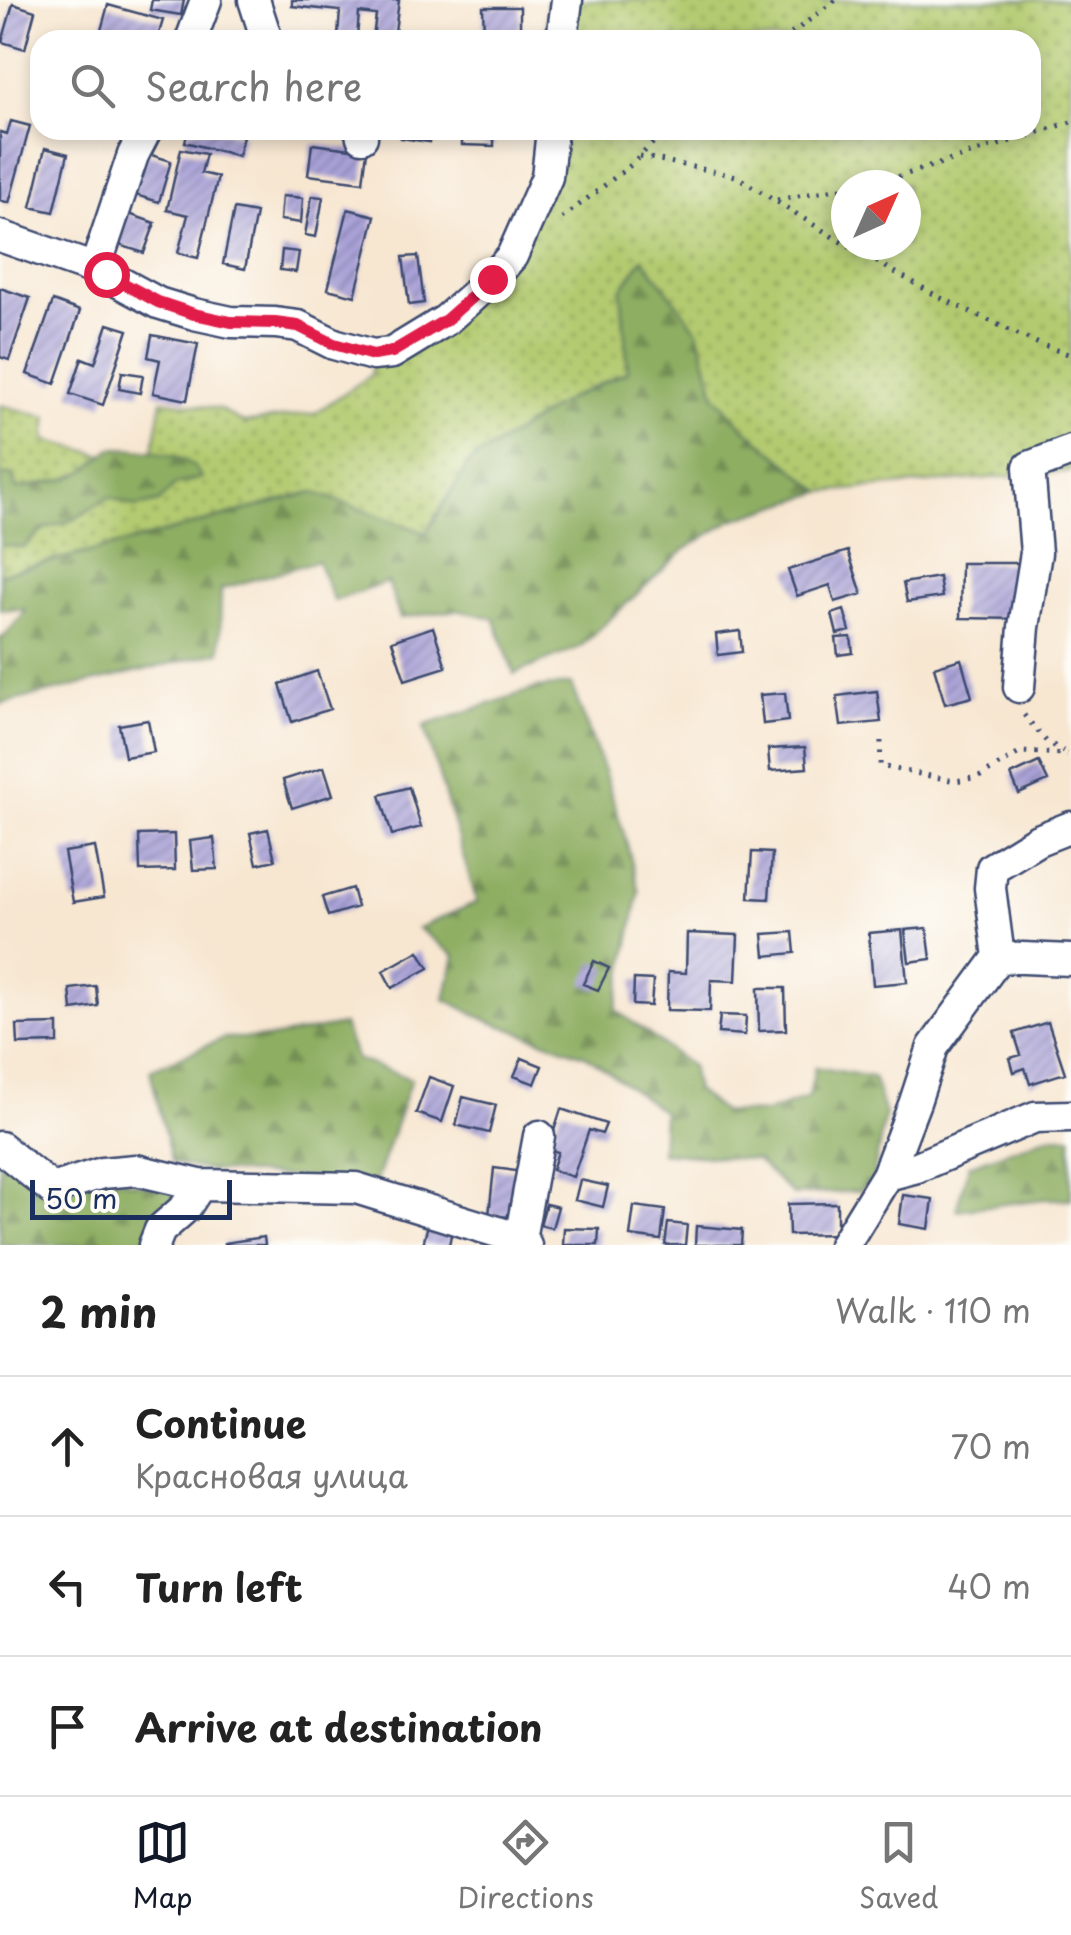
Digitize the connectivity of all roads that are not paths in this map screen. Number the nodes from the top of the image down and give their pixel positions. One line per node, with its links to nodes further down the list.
1 (206, 0): 4 (street)
2 (254, 0): 5 (street)
3 (568, 0): 6 (street)
4 (196, 30)
5 (264, 30)
6 (564, 30)
7 (141, 140): 10 (street)
8 (551, 140): 10 (street)
9 (0, 236): 10 (street)
10 (95, 269)
11 (1071, 451): 12 (street)
12 (1019, 687)
13 (1071, 827): 14 (street)
14 (999, 957): 15 (street); 19 (street)
15 (1071, 960)
16 (1071, 1116): 19 (street)
17 (540, 1136): 21 (street)
18 (0, 1147): 20 (street)
19 (887, 1175): 23 (street)
20 (200, 1185): 21 (street); 22 (street)
21 (523, 1242)
22 (154, 1245)
23 (844, 1245)

